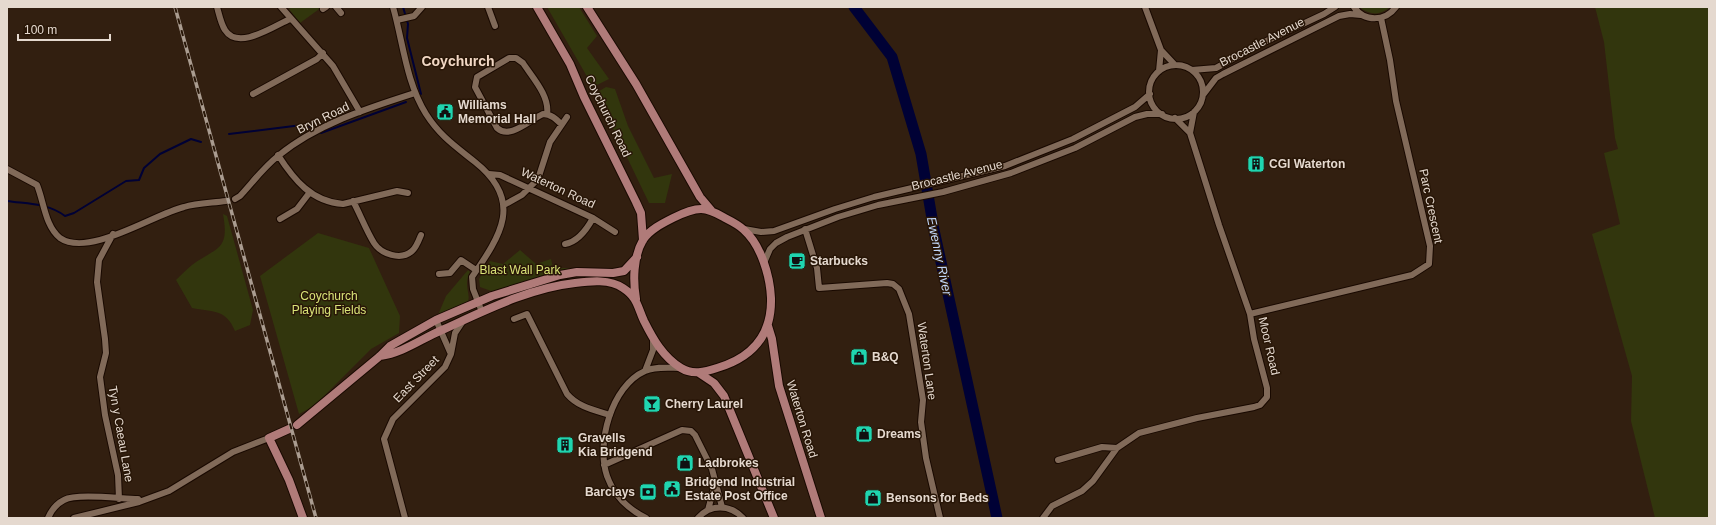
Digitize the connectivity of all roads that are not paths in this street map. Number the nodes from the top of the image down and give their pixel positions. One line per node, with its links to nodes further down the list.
1 (217, 7): 16 (street)
2 (280, 7): 16 (street)
3 (336, 7): 13 (street)
4 (393, 7): 17 (street)
5 (422, 7): 17 (street)
6 (488, 7): 18 (street)
7 (536, 7): 54 (main road, Coychurch Road)
8 (587, 7): 46 (main road)
9 (1145, 7): 19 (street)
10 (1335, 7): 22 (street, Brocastle Avenue)
11 (1354, 7): 14 (street)
12 (1396, 7): 15 (street)
13 (341, 13)
14 (1361, 15): 15 (street, Brocastle Avenue); 27 (street, Brocastle Avenue)
15 (1381, 18): 63 (street, Parc Crescent)
16 (290, 19): 20 (street)
17 (396, 20): 24 (street)
18 (495, 26)
19 (1161, 50): 21 (street); 23 (street)
20 (322, 54): 25 (street); 28 (street)
21 (1176, 65): 22 (street); 23 (street)
22 (1192, 70): 27 (street)
23 (1159, 71): 26 (street)
24 (415, 93): 28 (street, Bryn Road); 38 (street)
25 (253, 94)
26 (1150, 94): 31 (street); 50 (street, Brocastle Avenue)
27 (1203, 95): 29 (street)
28 (360, 112): 36 (street, Bryn Road)
29 (1194, 112): 33 (street); 35 (street, Moor Road)
30 (547, 114): 30 (street); 34 (street)
31 (1162, 114): 33 (street); 49 (street, Brocastle Avenue)
32 (567, 117): 34 (street)
33 (1175, 118): 35 (street, Moor Road)
34 (561, 124): 39 (street)
35 (1190, 134): 63 (street, Moor Road)
36 (278, 155): 40 (street); 42 (street, Bryn Road)
37 (7, 169): 52 (street)
38 (489, 174): 39 (street, Waterton Road); 45 (street)
39 (530, 189): 45 (street); 47 (street, Waterton Road)
40 (310, 192): 44 (street); 48 (street)
41 (408, 193): 44 (street)
42 (235, 199)
43 (226, 201): 52 (street)
44 (353, 201): 53 (street)
45 (504, 205): 58 (street)
46 (711, 210): 50 (main road); 54 (main road)
47 (593, 218): 51 (street, Waterton Road); 55 (street)
48 (280, 220)
49 (805, 229): 57 (street, Brocastle Avenue); 98 (street, Waterton Lane)
50 (744, 230): 57 (main road)
51 (615, 232)
52 (113, 234): 83 (street, Tyn y Caeau Lane)
53 (422, 235)
54 (643, 240): 56 (main road)
55 (565, 244)
56 (637, 257): 60 (main road); 61 (main road)
57 (764, 263): 67 (main road)
58 (476, 270): 59 (street); 61 (street)
59 (439, 274)
60 (636, 299): 62 (main road); 69 (main road)
61 (478, 302): 62 (street); 65 (main road)
62 (482, 312): 66 (main road)
63 (1250, 314): 79 (street, Moor Road)
64 (514, 319): 75 (street)
65 (436, 320): 68 (street); 71 (main road)
66 (463, 321): 68 (main road); 70 (street, East Street)
67 (768, 326): 74 (main road); 97 (main road, Waterton Road)
68 (441, 330): 70 (street); 71 (main road)
69 (653, 337): 72 (main road); 73 (street)
70 (451, 354): 91 (street, East Street)
71 (380, 356): 76 (main road)
72 (682, 368): 73 (street); 74 (main road)
73 (645, 371): 75 (street)
74 (699, 373): 96 (main road)
75 (610, 415): 81 (street)
76 (297, 425)
77 (289, 429): 78 (main road)
78 (269, 438): 84 (street); 90 (main road)
79 (1117, 448): 80 (street); 99 (street, Moor Road)
80 (1058, 460)
81 (604, 465): 82 (street); 87 (street)
82 (716, 480): 85 (street); 86 (street)
83 (119, 499): 84 (street, Tyn y Caeau Lane); 88 (street, Tyn y Caeau Lane)
84 (146, 499): 89 (street)
85 (722, 507): 86 (street); 95 (street)
86 (708, 510): 94 (street)
87 (634, 512): 92 (street); 93 (street)
88 (48, 518)
89 (74, 518)
90 (303, 518)
91 (405, 518)
92 (630, 518)
93 (646, 518)
94 (698, 518)
95 (743, 518)
96 (774, 518)
97 (821, 518)
98 (940, 518)
99 (1043, 518)

